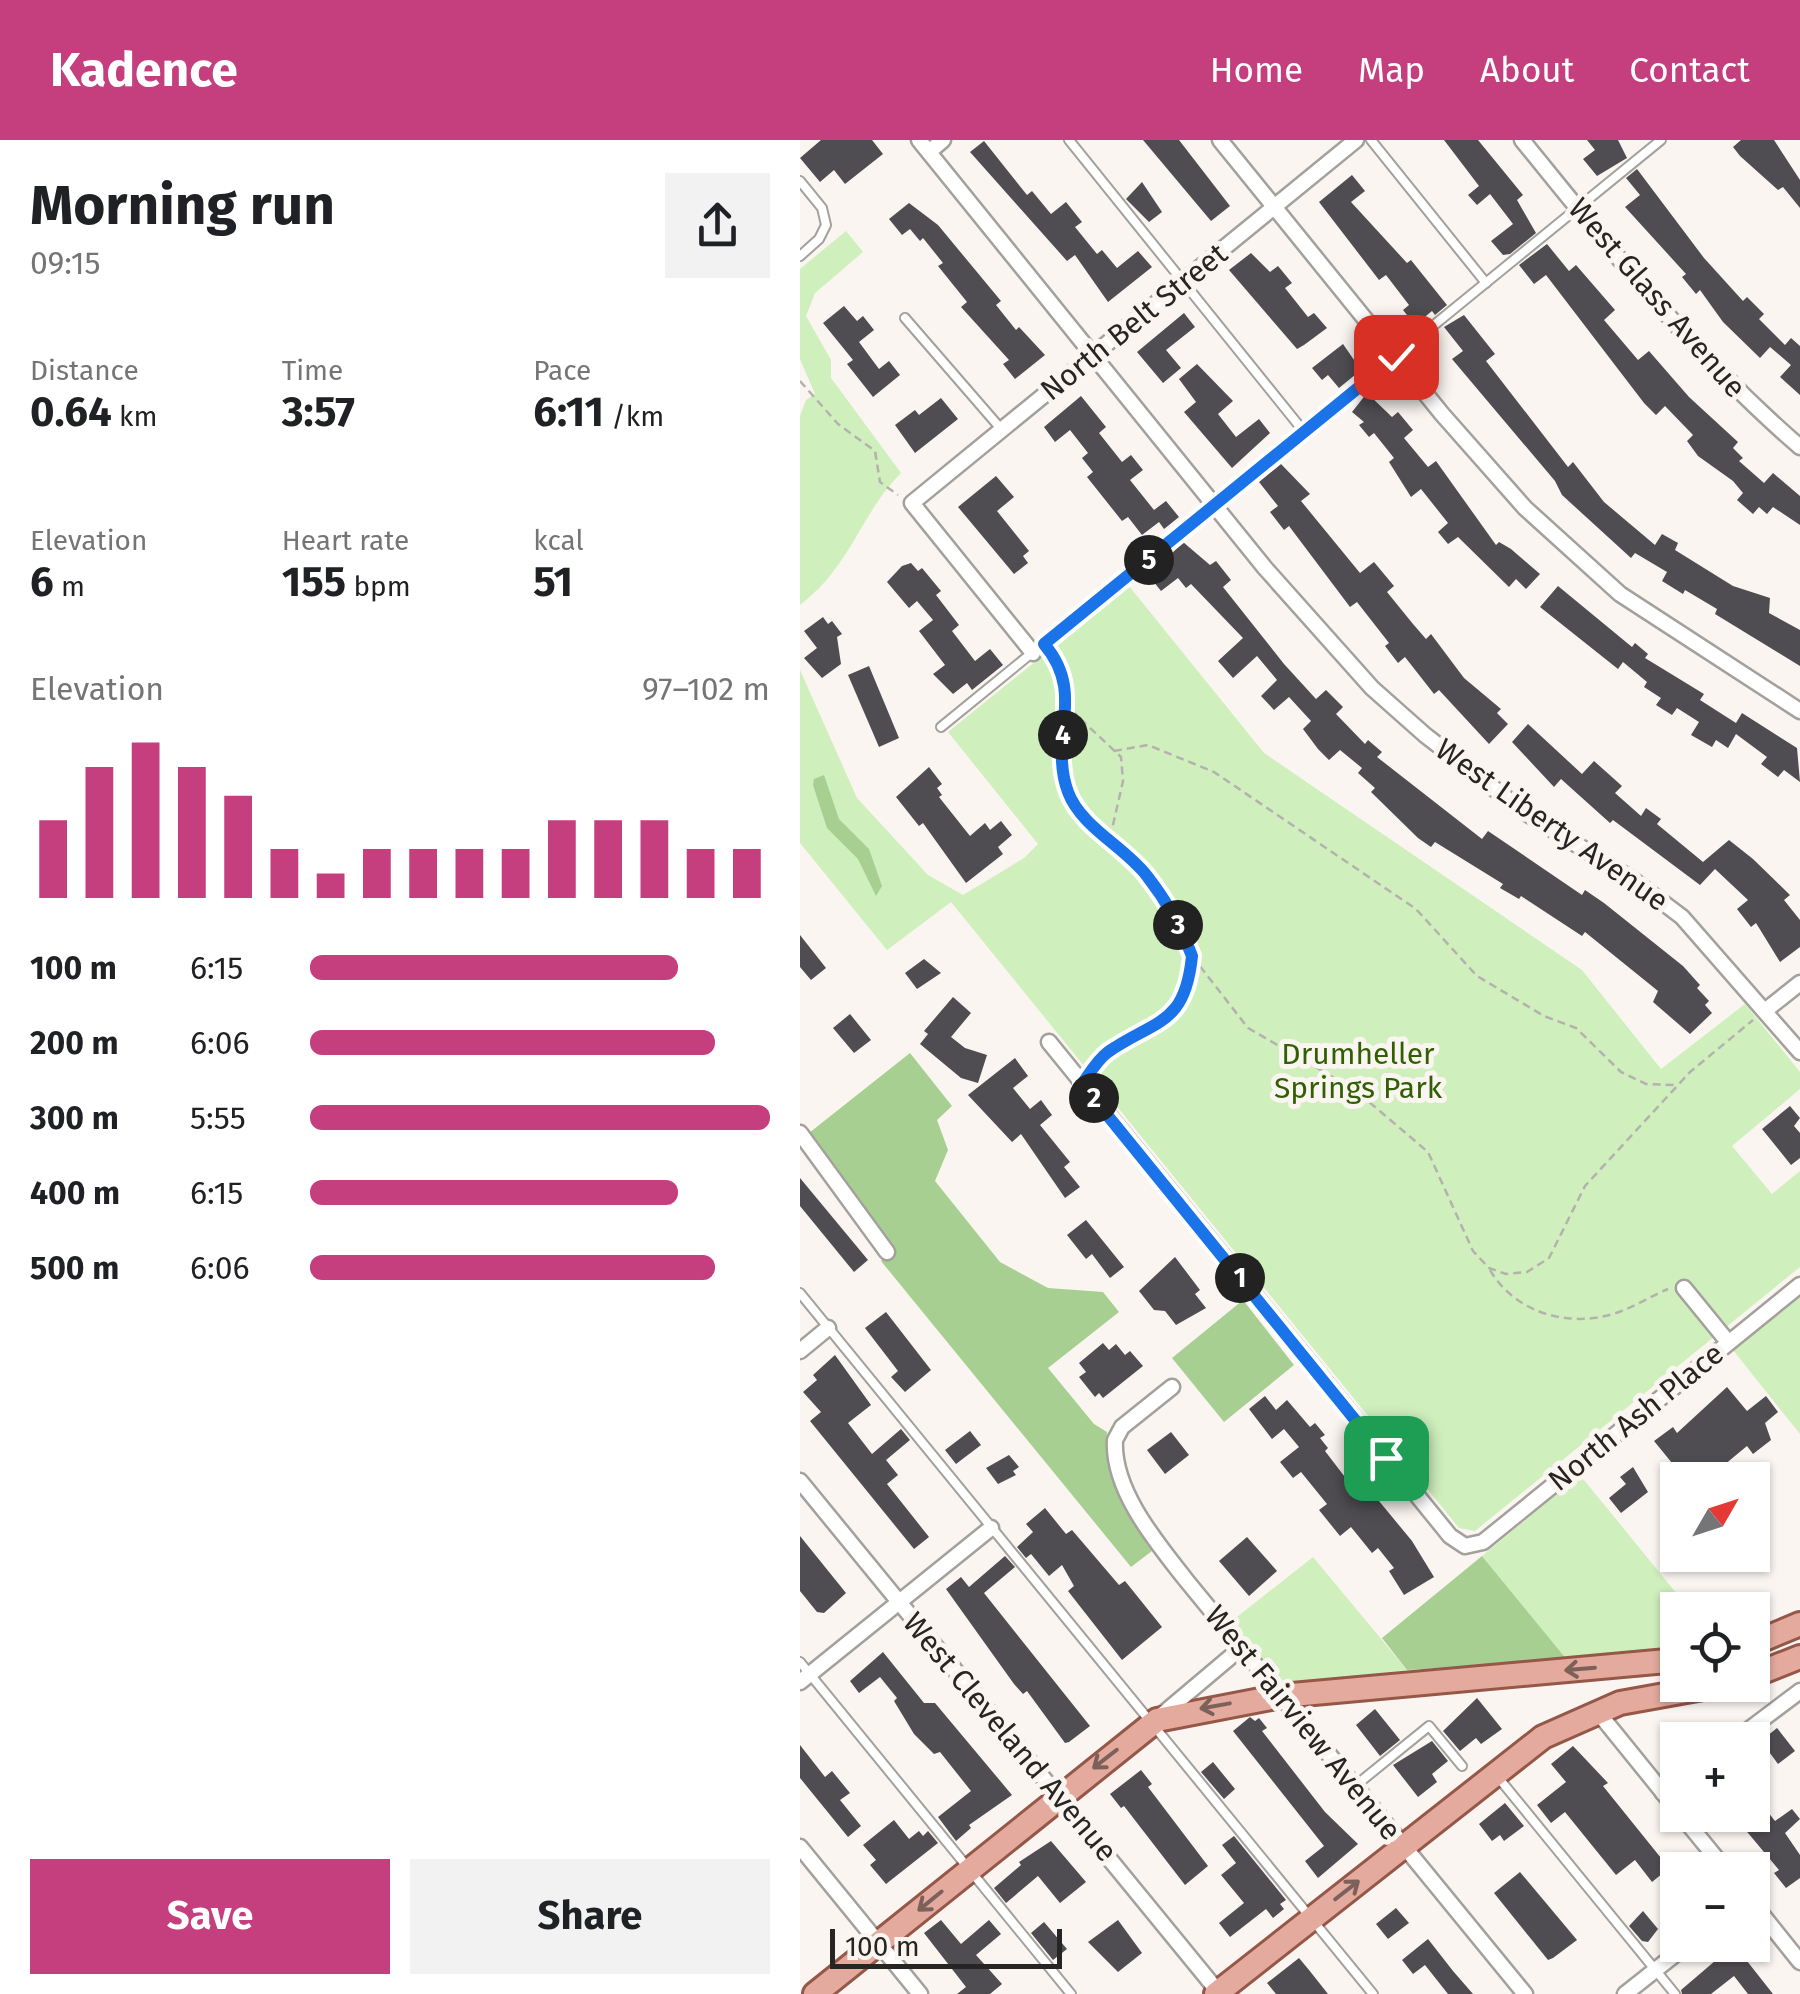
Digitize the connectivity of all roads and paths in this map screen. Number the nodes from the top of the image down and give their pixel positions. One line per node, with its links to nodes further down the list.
1 (944, 140): 8 (street)
2 (1069, 140): 13 (lane)
3 (1220, 140): 10 (street)
4 (1356, 140): 10 (street, North Belt Street)
5 (1370, 140): 14 (lane)
6 (1522, 140): 11 (street, West Glass Avenue)
7 (1661, 140): 11 (lane)
8 (924, 146): 16 (street, West Liberty Avenue)
9 (800, 180): 12 (lane)
10 (1274, 208): 13 (street, North Belt Street); 17 (street)
11 (1578, 209): 14 (lane); 21 (street, West Glass Avenue)
12 (800, 256)
13 (1183, 282): 16 (street, North Belt Street); 20 (lane)
14 (1486, 284): 17 (lane)
15 (904, 318): 19 (lane)
16 (1093, 356): 19 (street, North Belt Street); 23 (street, West Liberty Avenue)
17 (1396, 357): 20 (lane); 26 (street)
18 (800, 381): 22 (path)
19 (1002, 430): 22 (street, North Belt Street)
20 (1305, 432): 23 (lane)
21 (1800, 448)
22 (912, 504): 24 (street)
23 (1216, 506): 24 (lane); 32 (street, West Liberty Avenue)
24 (1039, 649): 25 (path); 27 (lane)
25 (1069, 708): 28 (path); 29 (path)
26 (1800, 710)
27 (941, 728)
28 (1114, 751): 29 (path); 36 (path)
29 (1109, 840): 30 (path)
30 (1192, 956): 35 (path); 39 (path)
31 (1800, 983): 32 (street)
32 (1766, 1010): 34 (street, West Liberty Avenue); 36 (path)
33 (1049, 1042): 35 (street)
34 (1800, 1052)
35 (1082, 1084): 44 (street, North Ash Place)
36 (1678, 1085): 39 (path)
37 (800, 1133): 38 (street)
38 (887, 1252)
39 (1489, 1268): 41 (path)
40 (1800, 1285): 44 (street, North Ash Place)
41 (1684, 1288): 44 (street)
42 (800, 1293): 43 (lane)
43 (828, 1328): 45 (street); 48 (lane)
44 (1728, 1342)
45 (800, 1351)
46 (1172, 1387): 52 (street, West Fairview Avenue)
47 (800, 1481): 49 (street, West Cleveland Avenue)
48 (991, 1528): 49 (street); 62 (lane)
49 (899, 1603): 56 (street); 67 (street, West Cleveland Avenue)
50 (1800, 1624): 51 (main road)
51 (1770, 1636)
52 (1242, 1648): 58 (street, West Fairview Avenue); 62 (street)
53 (1800, 1657): 55 (main road)
54 (1660, 1662): 58 (main road, one-way to 58)
55 (1770, 1669)
56 (803, 1673): 72 (lane)
57 (1800, 1691): 61 (street)
58 (1282, 1696): 62 (main road, one-way to 62); 65 (street, West Fairview Avenue)
59 (1660, 1697): 60 (main road)
60 (1597, 1710): 64 (main road); 66 (street)
61 (1759, 1722)
62 (1151, 1723): 67 (main road, one-way to 67); 73 (lane)
63 (1462, 1766): 65 (lane)
64 (1494, 1773): 70 (main road); 78 (lane)
65 (1354, 1786): 70 (street, West Fairview Avenue)
66 (1660, 1789)
67 (1060, 1795): 72 (main road); 79 (street, West Cleveland Avenue)
68 (1695, 1832): 71 (street)
69 (800, 1846): 75 (street)
70 (1404, 1846): 73 (main road, one-way to 70); 84 (street, West Fairview Avenue)
71 (1711, 1852)
72 (971, 1869): 75 (main road, one-way to 75); 82 (lane)
73 (1312, 1918): 79 (main road); 83 (lane)
74 (1770, 1924): 77 (street)
75 (878, 1943): 80 (main road); 81 (street)
76 (1665, 1962): 78 (street)
77 (1800, 1962)
78 (1655, 1970): 85 (street); 86 (lane)
79 (1218, 1993)
80 (815, 1994)
81 (920, 1994)
82 (1071, 1994)
83 (1373, 1994)
84 (1524, 1994)
85 (1625, 1994)
86 (1675, 1994)

